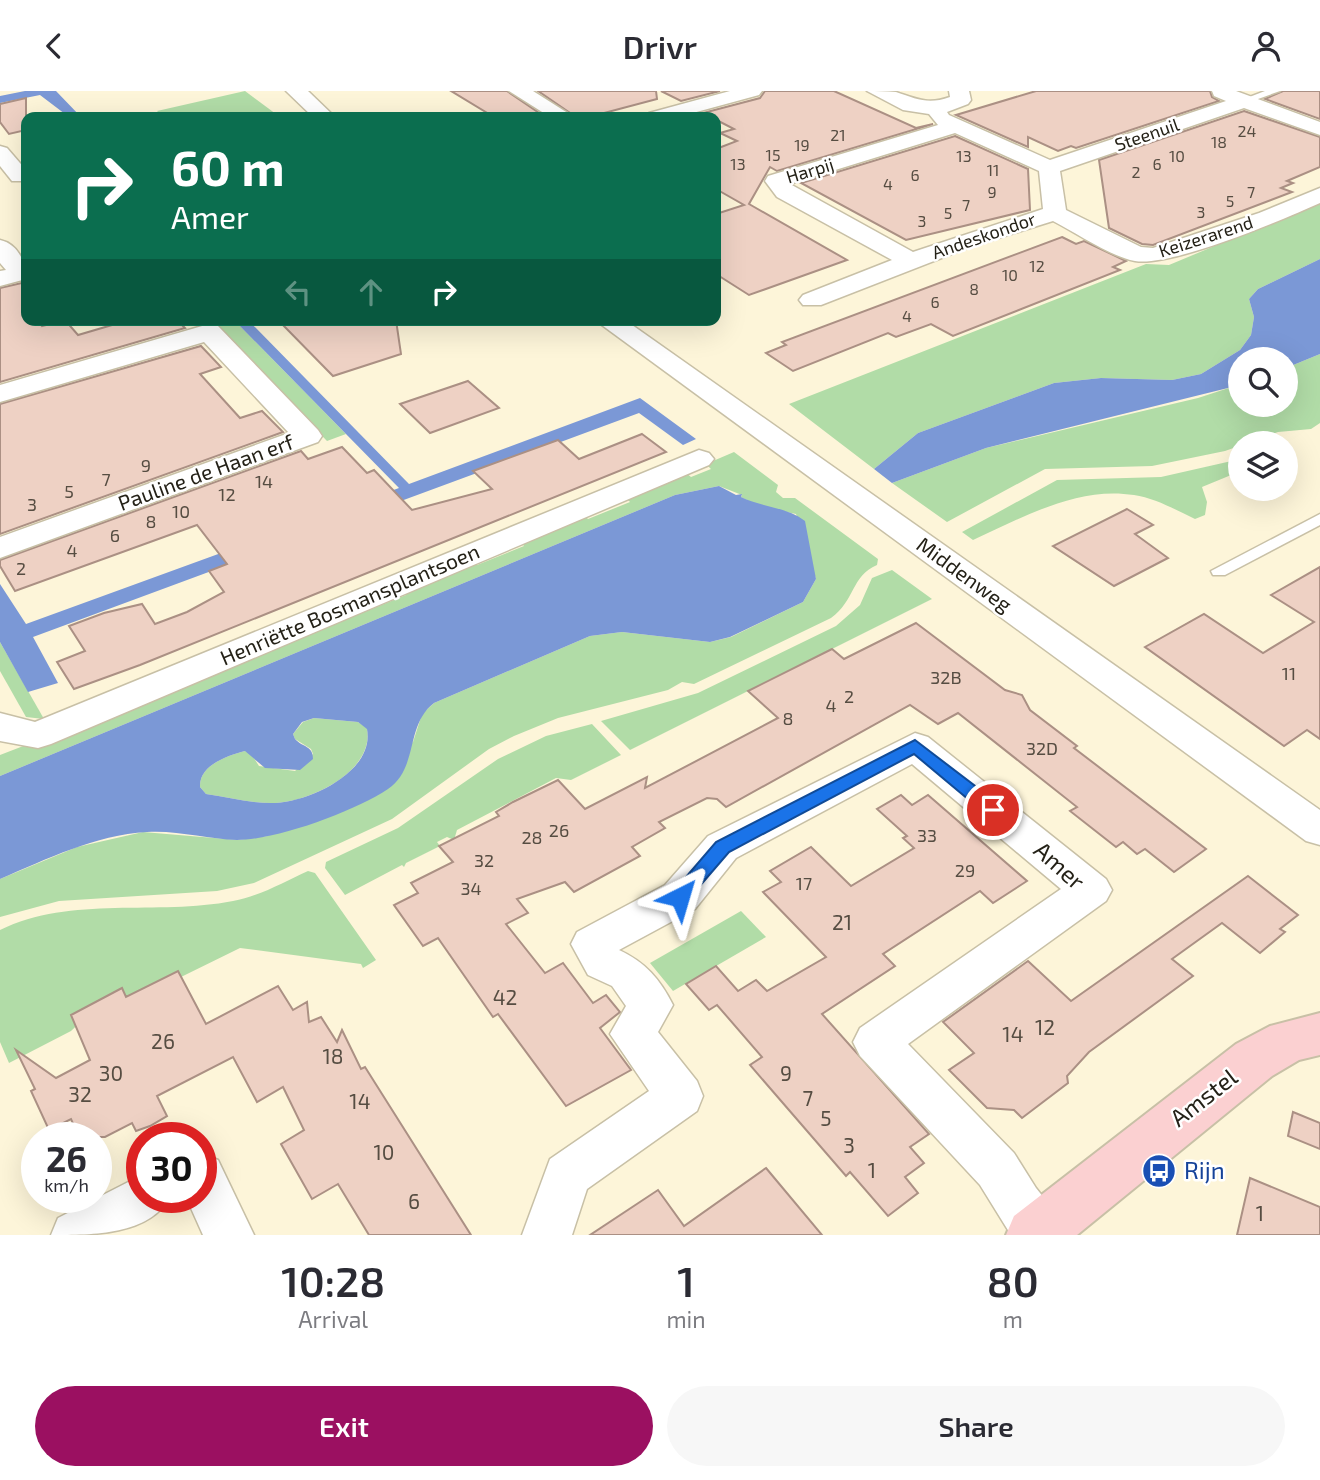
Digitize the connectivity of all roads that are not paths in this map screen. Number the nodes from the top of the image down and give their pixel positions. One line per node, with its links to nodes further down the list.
1 (296, 91): 11 (street)
2 (519, 91): 12 (street)
3 (877, 91): 10 (street)
4 (959, 91): 7 (street); 10 (street)
5 (1218, 91): 9 (street)
6 (1275, 91): 9 (lane)
7 (983, 92)
8 (738, 93): 13 (street)
9 (1244, 101): 15 (street); 17 (street, Steenuil)
10 (934, 109): 14 (street)
11 (319, 112)
12 (555, 112)
13 (673, 112)
14 (955, 126): 17 (street); 22 (street, Harpij)
15 (1320, 129)
16 (0, 153): 18 (street)
17 (1049, 168): 20 (street, Andeskondor)
18 (20, 176)
19 (1320, 195): 20 (street, Keizerarend)
20 (1055, 213): 22 (street, Andeskondor)
21 (0, 247): 23 (street)
22 (912, 261): 24 (street, Andeskondor)
23 (0, 279)
24 (812, 300)
25 (616, 326): 32 (street, Middenweg)
26 (0, 394): 29 (street, Pauline de Haan erf)
27 (699, 459): 31 (street, Henriëtte Bosmansplantsoen)
28 (1320, 519): 30 (lane)
29 (0, 548)
30 (1219, 571)
31 (0, 726)
32 (1320, 830)
33 (1320, 1034): 36 (street, Amstel)
34 (126, 1207): 37 (street)
35 (217, 1210): 38 (street)
36 (1038, 1234): 39 (street, Amer)
37 (76, 1235)
38 (229, 1235)
39 (547, 1235)

